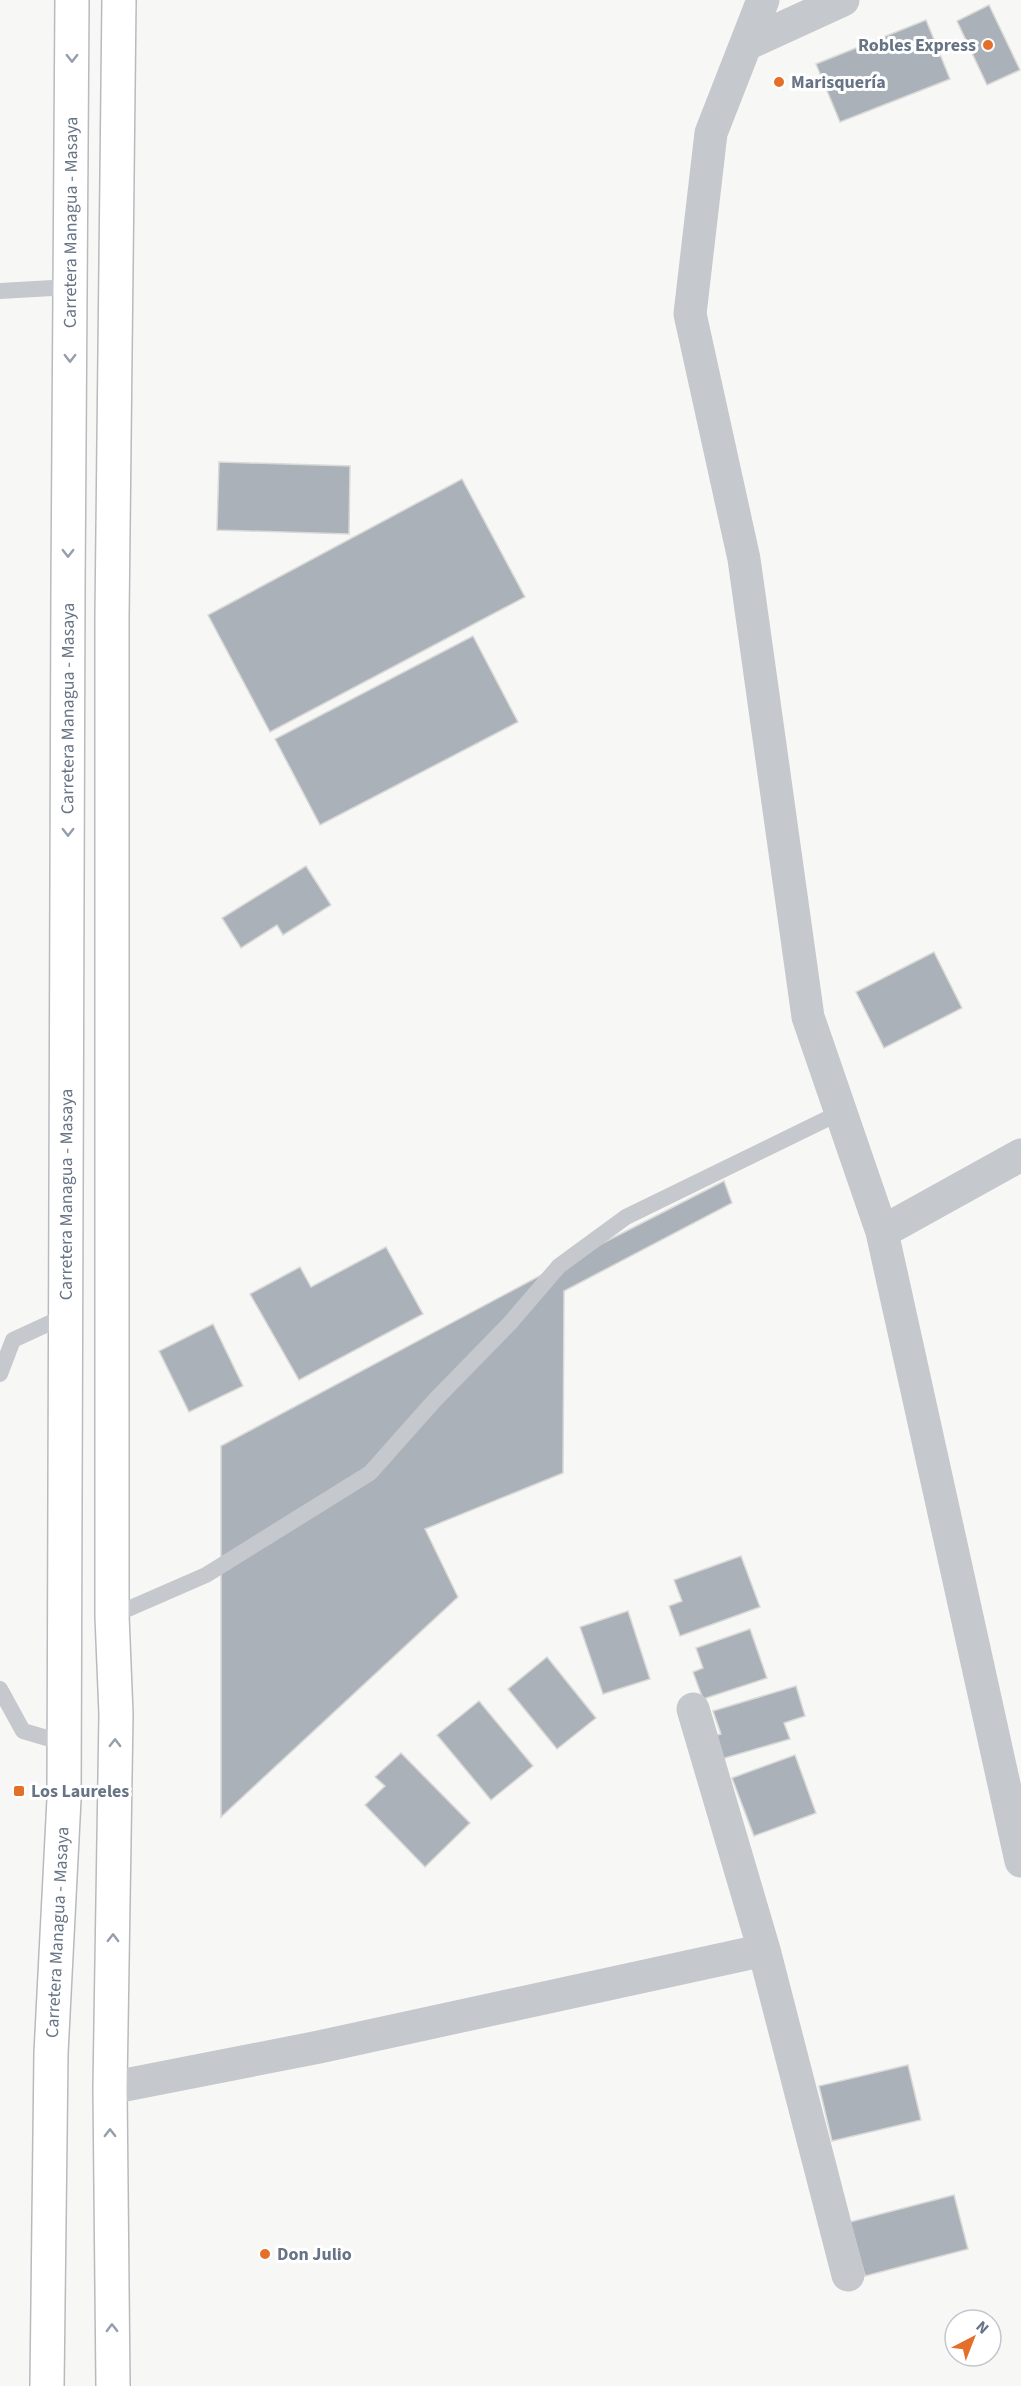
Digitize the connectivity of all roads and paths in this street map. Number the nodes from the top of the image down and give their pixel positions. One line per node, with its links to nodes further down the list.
1 (72, 0): 6 (highway, Carretera Managua - Masaya, one-way to 6)
2 (119, 0): 13 (highway)
3 (763, 0): 5 (street)
4 (843, 0): 5 (street)
5 (747, 44): 8 (street)
6 (70, 287): 7 (lane); 11 (highway, Carretera Managua - Masaya, one-way to 11)
7 (0, 291)
8 (841, 1112): 10 (street); 13 (lane)
9 (1021, 1155): 10 (street)
10 (882, 1232): 17 (street)
11 (65, 1316): 12 (lane); 16 (highway, Carretera Managua - Masaya)
12 (0, 1374)
13 (112, 1616): 19 (highway, one-way to 13)
14 (0, 1689): 16 (lane)
15 (693, 1709): 18 (street)
16 (64, 1743): 21 (highway, Carretera Managua - Masaya)
17 (1021, 1861)
18 (764, 1950): 19 (street); 20 (street)
19 (110, 2088): 22 (highway, one-way to 19)
20 (848, 2275)
21 (47, 2386)
22 (113, 2386)

